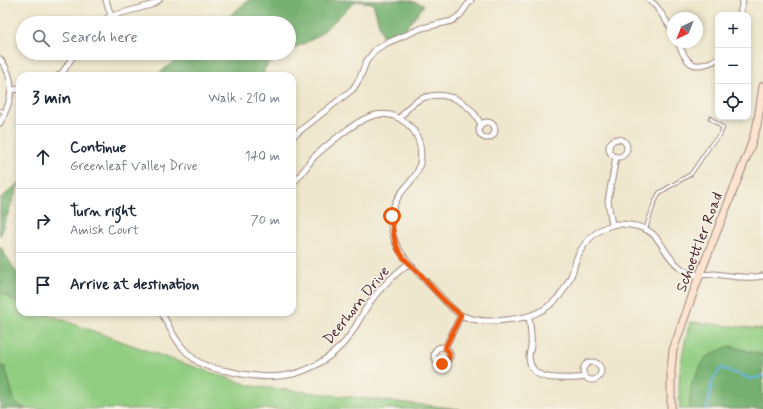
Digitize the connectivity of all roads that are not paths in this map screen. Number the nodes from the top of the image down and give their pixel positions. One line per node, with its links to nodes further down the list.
1 (106, 0): 7 (street)
2 (159, 0): 7 (street)
3 (471, 0): 23 (street)
4 (649, 0): 8 (street)
5 (743, 0): 6 (street)
6 (741, 12)
7 (111, 16)
8 (667, 22)
9 (681, 48): 12 (street)
10 (0, 59): 15 (street)
11 (71, 60): 13 (street)
12 (715, 60)
13 (63, 72)
14 (763, 86): 29 (street, Schoettler Road)
15 (12, 90): 16 (street); 18 (street)
16 (16, 90)
17 (0, 110): 18 (lane)
18 (6, 112): 21 (street)
19 (400, 118): 22 (street); 25 (street); 28 (street)
20 (710, 118): 27 (lane)
21 (0, 123)
22 (481, 124)
23 (296, 136)
24 (616, 157): 26 (street)
25 (296, 181)
26 (612, 224): 27 (street); 33 (street)
27 (646, 228): 29 (street)
28 (409, 263): 31 (street); 32 (street, Deerhorn Drive)
29 (700, 274): 30 (street); 36 (street, Schoettler Road)
30 (763, 276)
31 (461, 315): 33 (street); 34 (street)
32 (163, 316)
33 (529, 317): 35 (street)
34 (445, 348)
35 (585, 377)
36 (671, 409)

